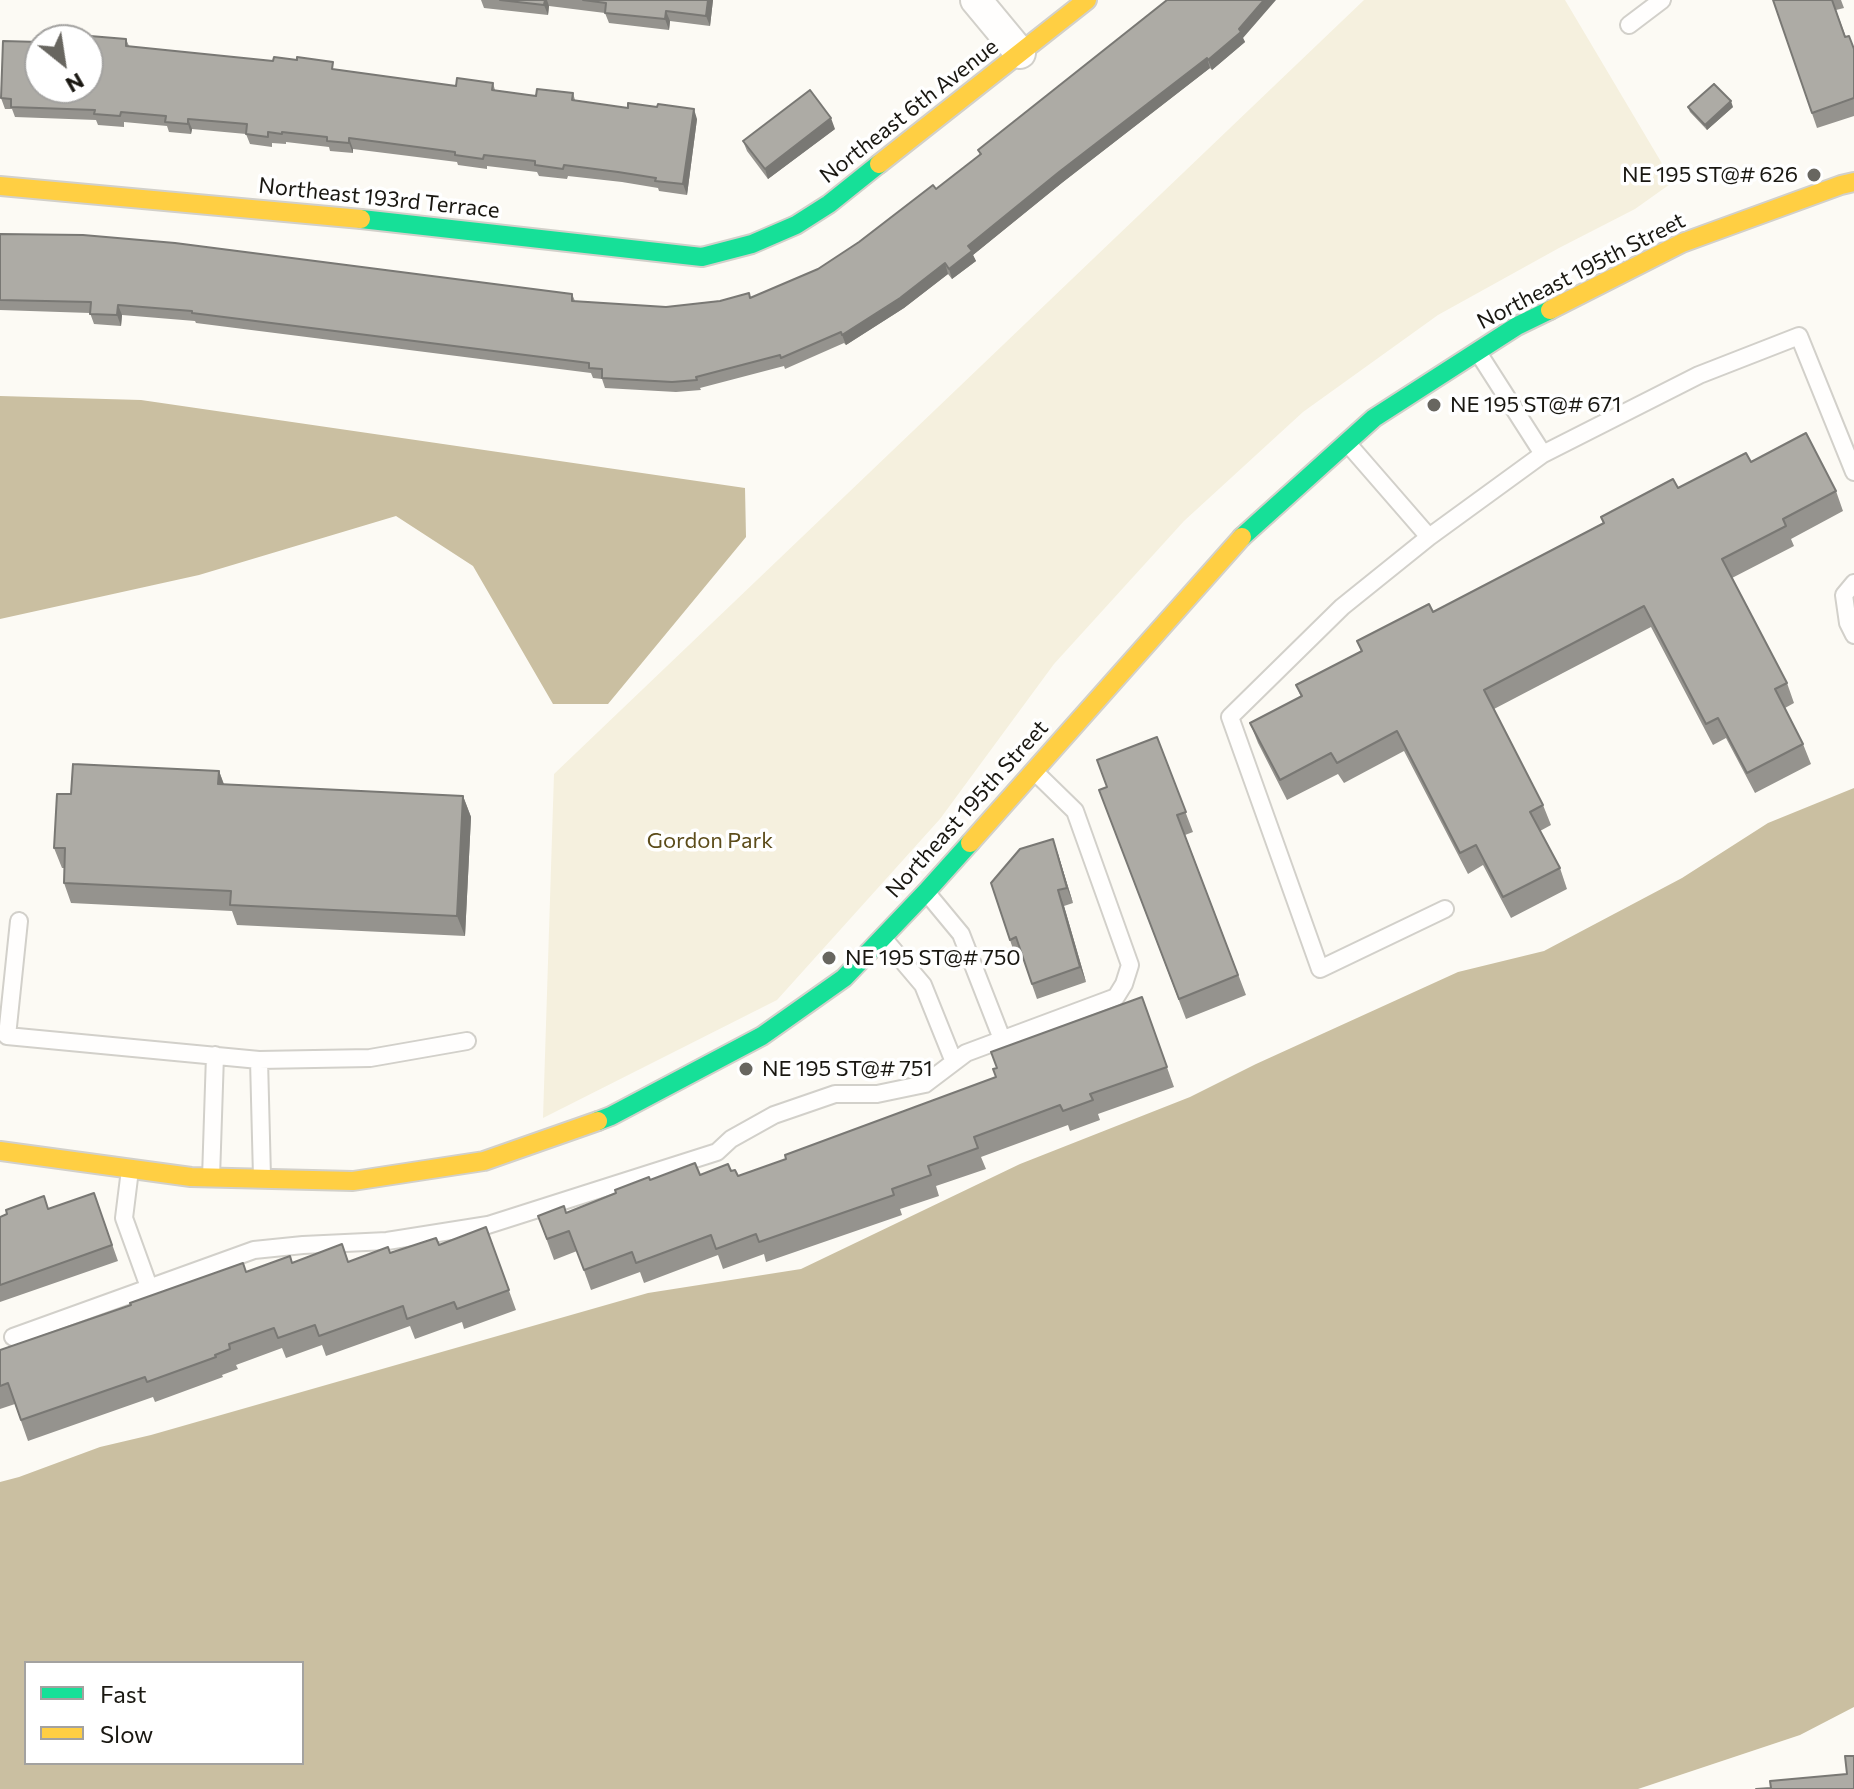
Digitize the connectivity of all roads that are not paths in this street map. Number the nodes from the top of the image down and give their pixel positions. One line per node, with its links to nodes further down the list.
1 (976, 0): 5 (street)
2 (1087, 0): 5 (street, Northeast 6th Avenue)
3 (1662, 0): 4 (lane)
4 (1629, 25)
5 (1020, 53): 8 (street, Northeast 6th Avenue)
6 (1854, 182): 9 (street, Northeast 195th Street)
7 (0, 186): 8 (street, Northeast 193rd Terrace)
8 (752, 244)
9 (1477, 351): 10 (street, Northeast 195th Street); 11 (lane)
10 (1347, 443): 13 (lane); 16 (street, Northeast 195th Street)
11 (1543, 454): 12 (lane); 13 (lane)
12 (1854, 472)
13 (1429, 537): 18 (lane)
14 (1854, 583): 15 (lane)
15 (1854, 635)
16 (1034, 770): 17 (street, Northeast 195th Street); 21 (lane)
17 (926, 892): 20 (street, Northeast 195th Street); 21 (lane)
18 (1445, 909)
19 (19, 921): 23 (lane)
20 (883, 937): 25 (lane); 29 (street, Northeast 195th Street)
21 (1002, 1039): 25 (lane)
22 (467, 1041): 24 (lane)
23 (215, 1055): 24 (lane); 28 (lane)
24 (259, 1060): 29 (lane)
25 (954, 1062): 30 (lane)
26 (0, 1151): 27 (street, Northeast 195th Street)
27 (130, 1169): 28 (street, Northeast 195th Street); 30 (lane)
28 (211, 1178): 29 (street, Northeast 195th Street)
29 (262, 1179)
30 (149, 1287): 31 (lane)
31 (13, 1337)

